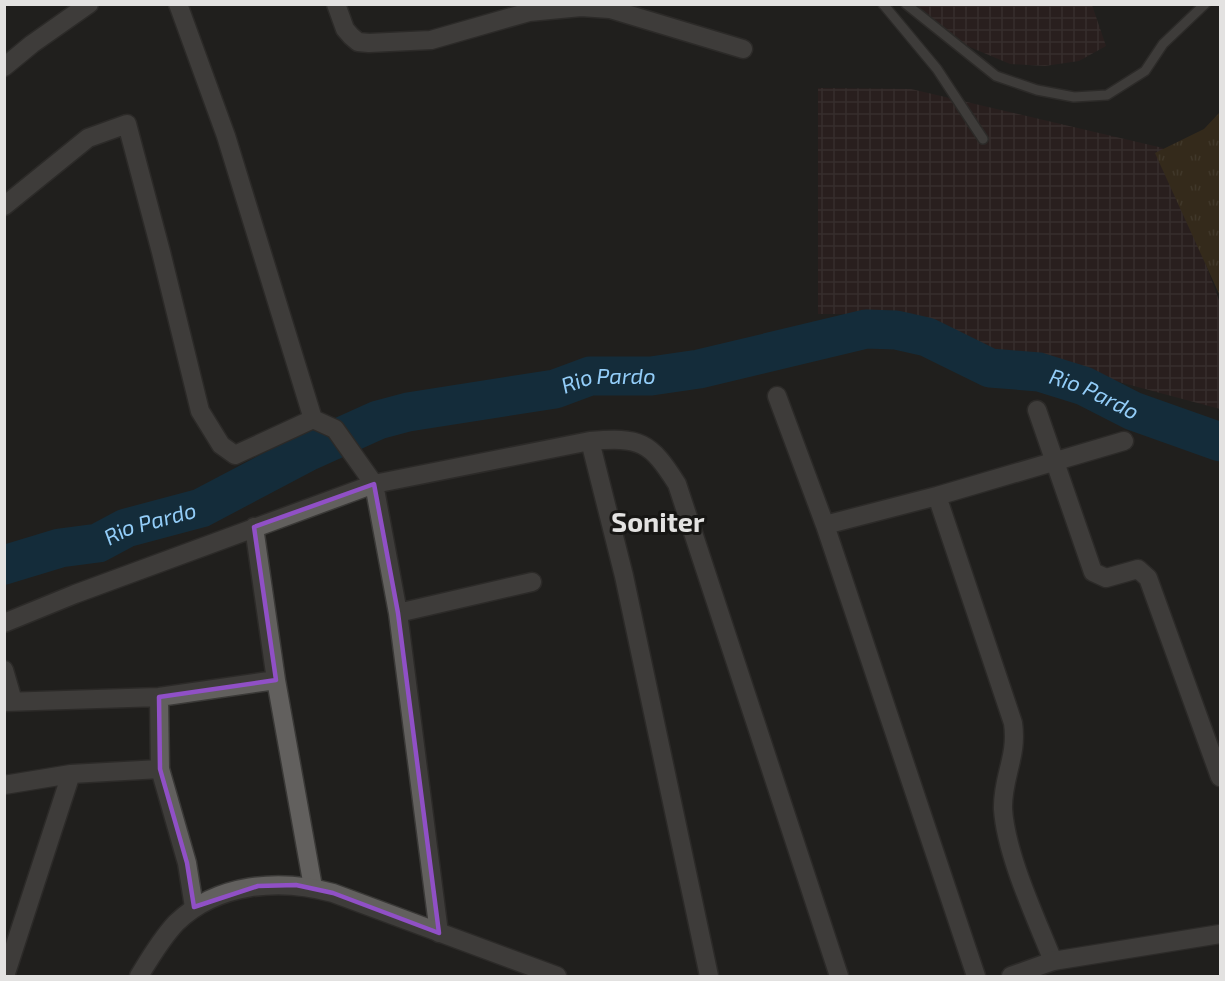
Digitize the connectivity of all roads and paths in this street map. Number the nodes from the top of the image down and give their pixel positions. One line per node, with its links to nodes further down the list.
1 (89, 4): 8 (street)
2 (178, 4): 13 (street)
3 (336, 4): 7 (street)
4 (883, 4): 9 (lane)
5 (906, 4): 6 (lane)
6 (1205, 4)
7 (743, 49)
8 (4, 67)
9 (983, 139)
10 (4, 206): 13 (street)
11 (777, 396): 19 (street)
12 (1037, 410): 16 (street)
13 (313, 419): 17 (street)
14 (590, 441): 17 (street); 40 (street); 41 (street)
15 (1124, 441): 16 (street)
16 (1056, 462): 18 (street); 30 (street)
17 (374, 484): 20 (street); 22 (street)
18 (937, 496): 19 (street); 36 (street)
19 (825, 525): 42 (street)
20 (254, 527): 23 (street); 25 (street)
21 (532, 582): 22 (street)
22 (398, 613): 34 (street)
23 (4, 623)
24 (4, 670): 27 (street)
25 (276, 680): 26 (street); 32 (street)
26 (159, 697): 27 (street); 28 (street)
27 (9, 701)
28 (160, 769): 29 (street); 33 (street)
29 (72, 774): 31 (street); 37 (street)
30 (1221, 777)
31 (4, 785)
32 (313, 887): 33 (street); 34 (street)
33 (194, 908): 38 (street)
34 (439, 933): 39 (street)
35 (1221, 934): 36 (street)
36 (1053, 961): 43 (street)
37 (5, 976)
38 (139, 976)
39 (557, 976)
40 (709, 976)
41 (839, 976)
42 (976, 976)
43 (1011, 976)

